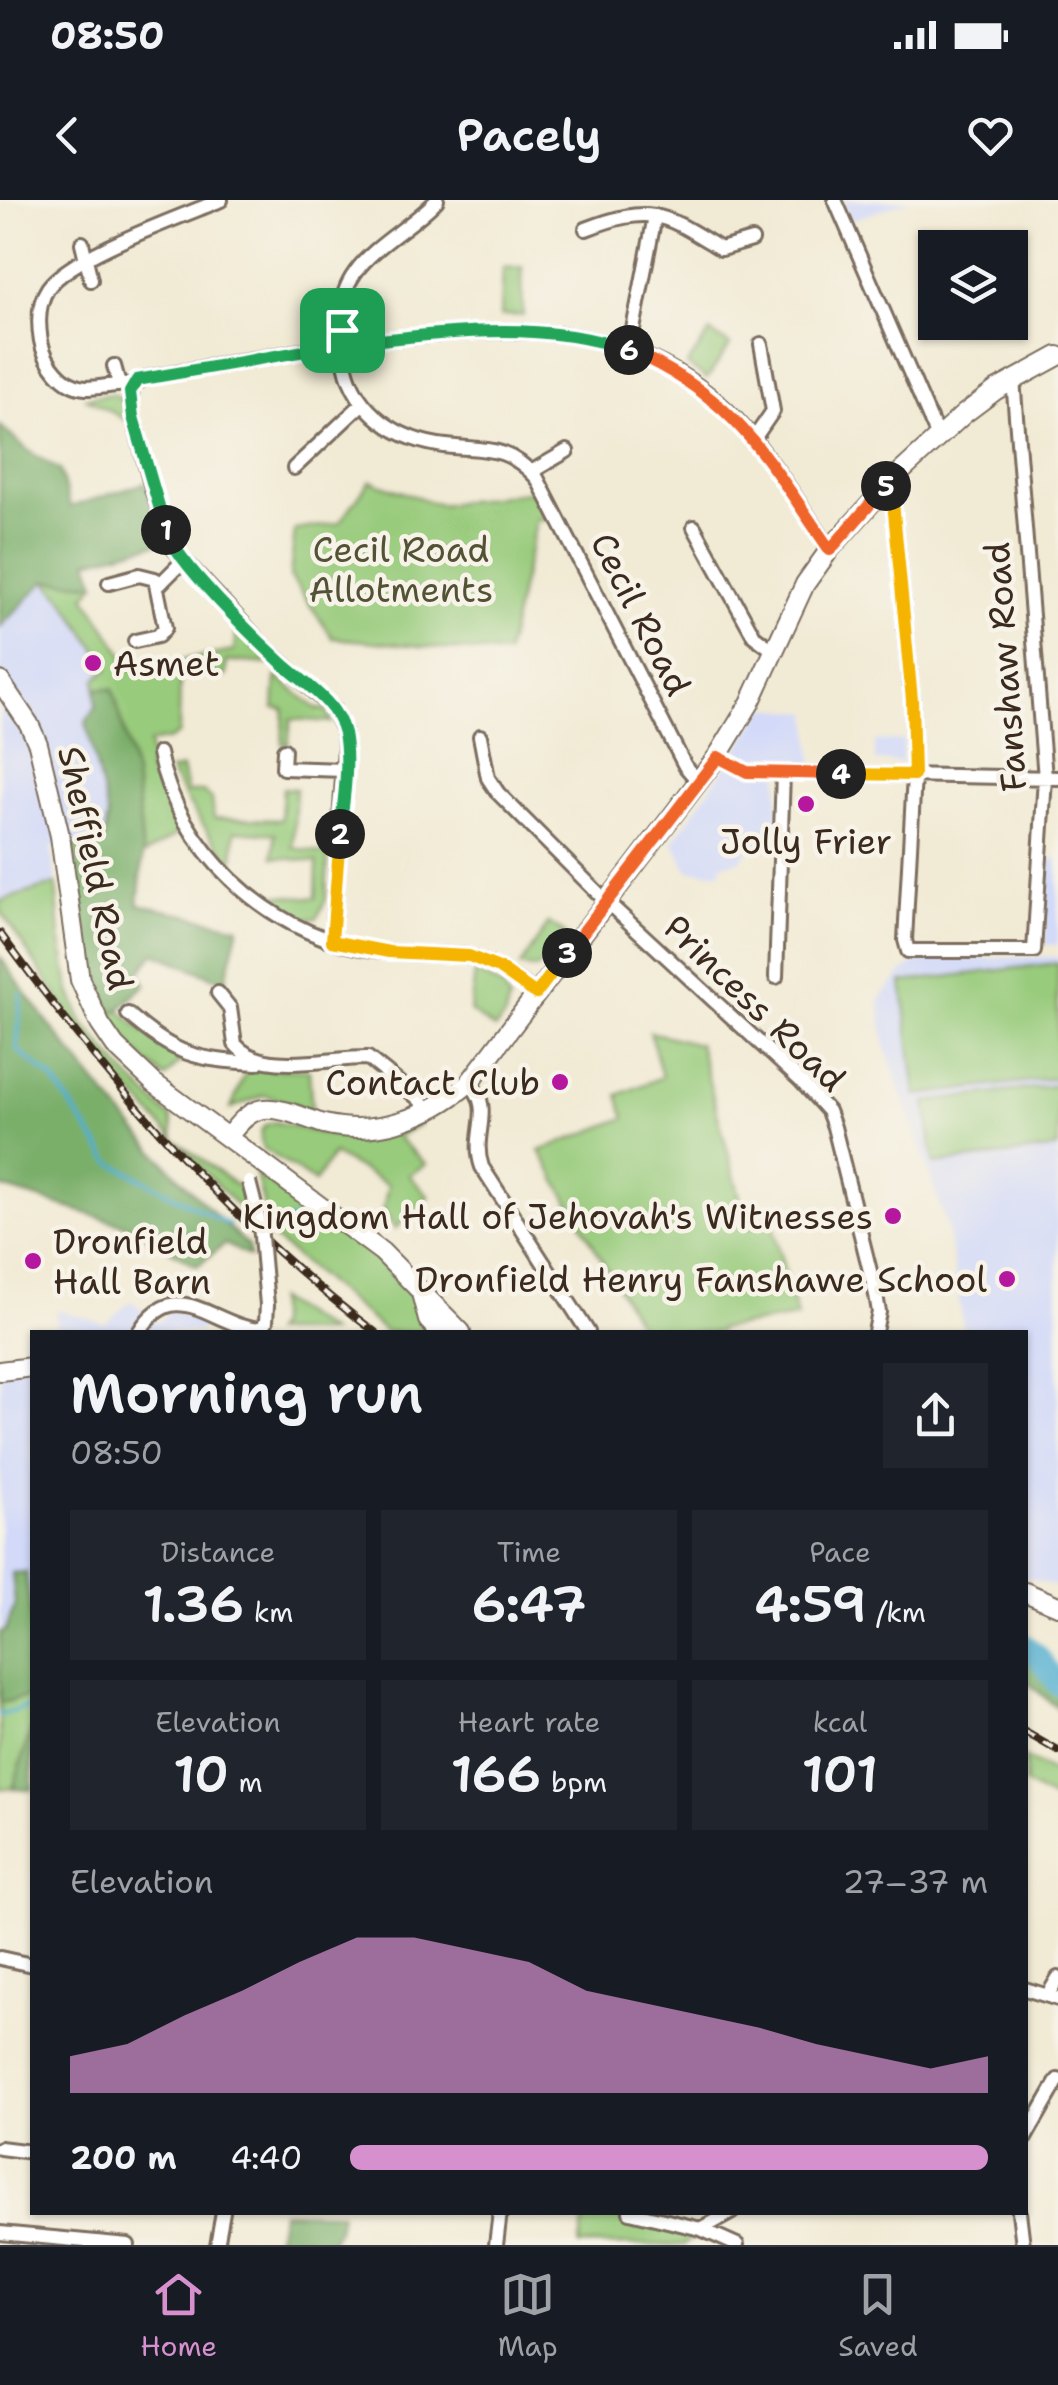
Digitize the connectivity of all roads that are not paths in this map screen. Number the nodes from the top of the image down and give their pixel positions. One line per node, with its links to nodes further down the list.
1 (221, 200): 8 (street)
2 (436, 200): 10 (street)
3 (835, 200): 21 (street)
4 (655, 216): 5 (street); 6 (street); 14 (street)
5 (586, 229)
6 (752, 240)
7 (82, 242): 8 (street)
8 (87, 260): 9 (street); 19 (street)
9 (91, 280)
10 (342, 330): 11 (street); 13 (street)
11 (362, 342): 14 (street); 16 (street)
12 (761, 344): 22 (street)
13 (334, 346): 16 (street); 19 (street)
14 (629, 350): 22 (street)
15 (1058, 356): 18 (street)
16 (344, 357): 20 (street)
17 (114, 366): 19 (street)
18 (1013, 379): 21 (street); 42 (street, Fanshaw Road)
19 (126, 385): 29 (street)
20 (362, 404): 24 (street); 25 (street)
21 (938, 437): 26 (street)
22 (754, 440): 28 (street)
23 (567, 451): 25 (street)
24 (294, 468)
25 (532, 472): 43 (street, Cecil Road)
26 (891, 481): 28 (street); 41 (street)
27 (694, 526): 33 (street)
28 (830, 550): 33 (street)
29 (184, 560): 31 (street); 39 (street)
30 (108, 583): 31 (street)
31 (157, 586): 32 (street)
32 (135, 641)
33 (774, 651): 38 (street)
34 (0, 681): 53 (street, Sheffield Road)
35 (480, 736): 44 (street, Princess Road)
36 (284, 750): 39 (street)
37 (159, 754): 45 (street)
38 (718, 757): 40 (street); 43 (street)
39 (344, 770): 45 (street)
40 (783, 773): 41 (street); 46 (street)
41 (914, 775): 42 (street); 42 (street, Fanshaw Road)
42 (1052, 778)
43 (699, 782): 44 (street)
44 (607, 902): 48 (street); 60 (street, Princess Road)
45 (332, 941): 48 (street)
46 (776, 977)
47 (218, 994): 50 (street)
48 (536, 994): 51 (street)
49 (128, 1014): 50 (street)
50 (280, 1062): 52 (street)
51 (468, 1082): 52 (street); 59 (street)
52 (430, 1112): 53 (street)
53 (228, 1137): 54 (street, Sheffield Road)
54 (251, 1154): 55 (street, Sheffield Road); 56 (street, bridge)
55 (420, 1289): 57 (street); 58 (street, Sheffield Road)
56 (140, 1329)
57 (437, 1330)
58 (459, 1330)
59 (587, 1330)
60 (874, 1330)
61 (30, 1367): 62 (street)
62 (0, 1370)
63 (1028, 1593): 64 (street)
64 (1058, 1606)
65 (0, 1958): 66 (street)
66 (30, 1965)
67 (1058, 1978): 69 (street)
68 (1028, 1990): 69 (street)
69 (1053, 1997)
70 (1058, 2080): 71 (street)
71 (1028, 2133)
72 (0, 2148): 73 (street)
73 (30, 2152)
74 (222, 2215): 83 (street)
75 (500, 2215): 84 (street)
76 (643, 2215): 79 (street)
77 (727, 2215): 79 (street)
78 (1019, 2215): 86 (street)
79 (701, 2229): 85 (street)
80 (0, 2232): 81 (street)
81 (109, 2244): 82 (street)
82 (128, 2245)
83 (217, 2245)
84 (496, 2245)
85 (738, 2245)
86 (1024, 2245)

